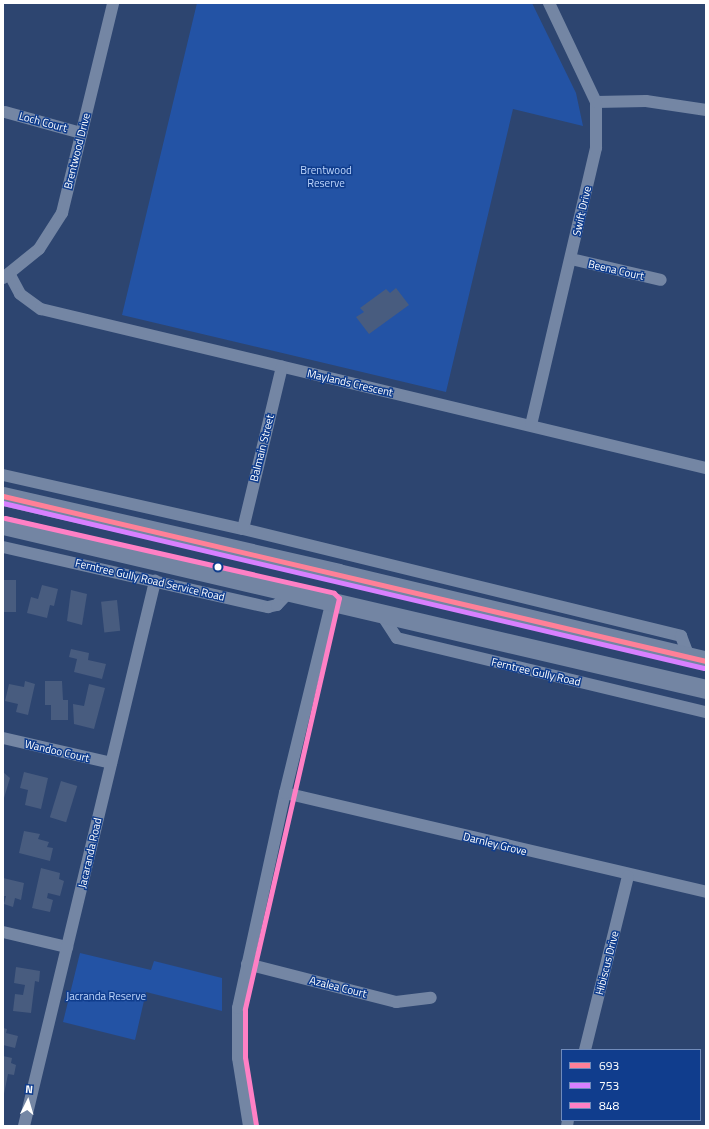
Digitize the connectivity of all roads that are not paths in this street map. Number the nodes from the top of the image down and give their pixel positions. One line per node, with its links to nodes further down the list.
1 (113, 3): 6 (street, Brentwood Drive)
2 (549, 3): 3 (street, Swift Drive)
3 (596, 102): 4 (street); 7 (street, Swift Drive)
4 (705, 106)
5 (5, 112): 6 (street, Loch Court)
6 (82, 133): 8 (street, Brentwood Drive)
7 (571, 260): 9 (street, Beena Court); 11 (street, Swift Drive)
8 (6, 276): 10 (street, Maylands Crescent)
9 (661, 280)
10 (282, 367): 11 (street, Maylands Crescent); 16 (street, Balmain Street)
11 (531, 425): 12 (street, Maylands Crescent)
12 (706, 468)
13 (3, 475): 16 (street)
14 (3, 496): 18 (main road)
15 (3, 525): 20 (main road, Ferntree Gully Road)
16 (242, 529): 23 (street)
17 (3, 547): 19 (street, Ferntree Gully Road Service Road)
18 (338, 573): 21 (main road); 23 (main road)
19 (155, 581): 20 (street, Ferntree Gully Road Service Road); 29 (street, Jacaranda Road)
20 (290, 591): 21 (main road, Ferntree Gully Road)
21 (332, 600): 22 (main road, Ferntree Gully Road); 30 (street)
22 (380, 612): 24 (main road, Ferntree Gully Road); 26 (street, Ferntree Gully Road)
23 (698, 659)
24 (641, 673): 25 (main road, Ferntree Gully Road); 26 (street)
25 (706, 689)
26 (636, 695): 27 (street, Ferntree Gully Road)
27 (706, 712)
28 (3, 738): 29 (street, Wandoo Court)
29 (111, 764): 34 (street, Jacaranda Road)
30 (285, 793): 31 (street, Darnley Grove); 35 (street)
31 (628, 876): 32 (street, Darnley Grove); 37 (street, Hibiscus Drive)
32 (706, 892)
33 (3, 932): 34 (street)
34 (67, 947): 38 (street, Jacaranda Road)
35 (247, 964): 36 (street, Azalea Court); 39 (street)
36 (431, 998)
37 (585, 1049)
38 (24, 1126)
39 (249, 1126)

